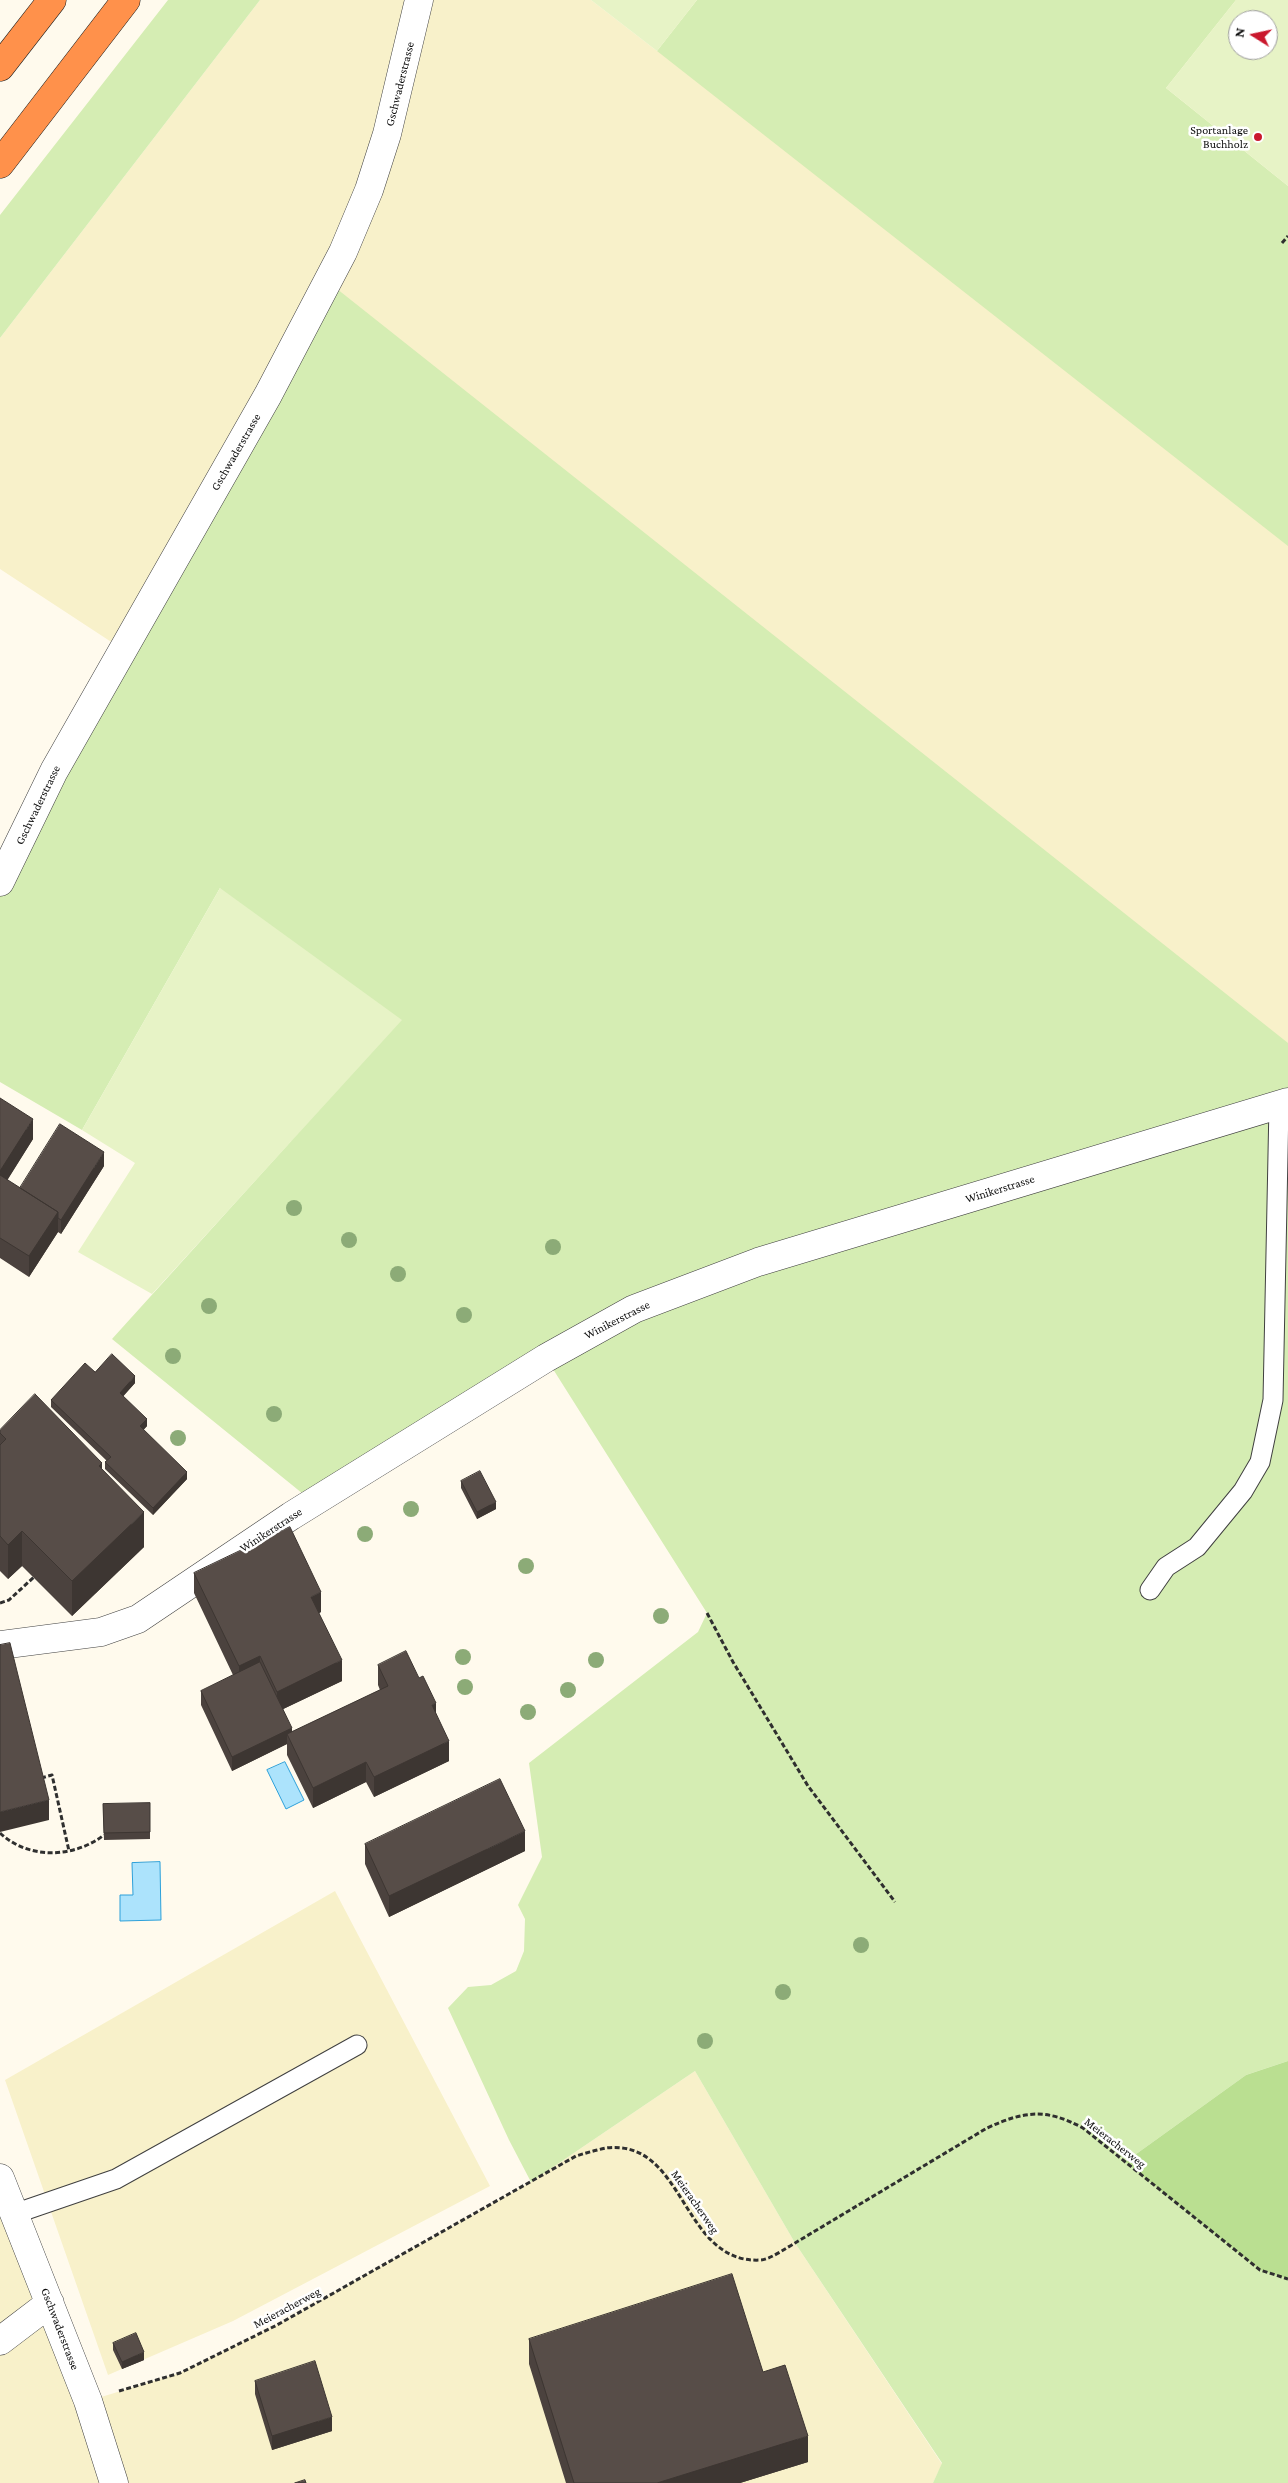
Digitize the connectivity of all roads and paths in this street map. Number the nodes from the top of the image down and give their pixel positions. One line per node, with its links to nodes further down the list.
1 (52, 0): 4 (highway)
2 (126, 0): 5 (highway)
3 (420, 0): 8 (street, Gschwaderstrasse)
4 (0, 67)
5 (0, 164)
6 (1288, 236): 7 (path)
7 (1282, 243)
8 (0, 882)
9 (1283, 1104): 11 (lane); 14 (street, Winikerstrasse)
10 (34, 1577): 12 (path)
11 (1150, 1590)
12 (0, 1603)
13 (707, 1613): 19 (path)
14 (0, 1645)
15 (39, 1778): 18 (path)
16 (0, 1833): 18 (path)
17 (104, 1834): 18 (path)
18 (68, 1851)
19 (895, 1902)
20 (357, 2045): 22 (lane)
21 (0, 2178): 22 (street, Gschwaderstrasse)
22 (14, 2214): 24 (street, Gschwaderstrasse)
23 (1288, 2279): 26 (path, Meieracherweg)
24 (50, 2303): 25 (street); 26 (street, Gschwaderstrasse)
25 (0, 2341)
26 (88, 2401): 27 (street, Gschwaderstrasse)
27 (114, 2483)

